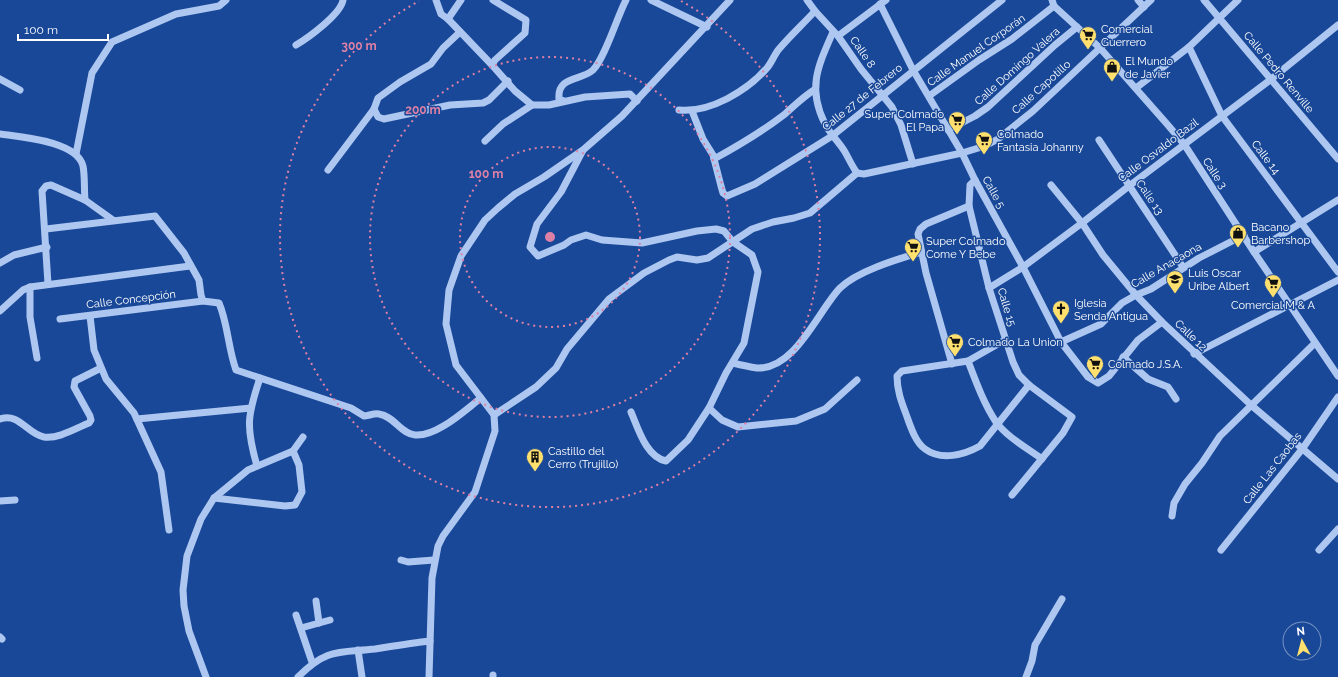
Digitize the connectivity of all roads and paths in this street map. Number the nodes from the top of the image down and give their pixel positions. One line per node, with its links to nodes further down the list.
1 (226, 0): 54 (street)
2 (343, 0): 26 (street)
3 (436, 0): 20 (street)
4 (461, 0): 20 (street)
5 (493, 0): 29 (street)
6 (626, 0): 39 (street)
7 (651, 0): 22 (street)
8 (730, 0): 22 (street)
9 (807, 0): 18 (street, Calle 8)
10 (1002, 0): 30 (street, Calle 27 de Febrero)
11 (1138, 0): 17 (street)
12 (1151, 0): 17 (street, Calle Capotillo)
13 (1204, 0): 19 (street, Calle Pedro Renville)
14 (1238, 0): 19 (street)
15 (883, 2): 25 (street); 30 (street, Calle 5)
16 (1053, 3): 23 (street, Calle 3); 38 (street, Calle Manuel Corporán)
17 (1144, 7): 28 (street, Calle Capotillo)
18 (815, 11): 25 (street, Calle 8); 44 (street)
19 (1219, 17): 27 (street); 32 (street, Calle Pedro Renville)
20 (448, 19): 24 (street)
21 (1338, 25): 32 (street, Calle Osvaldo Bazil)
22 (706, 27): 40 (street)
23 (1077, 27): 28 (street, Calle 3); 46 (street, Calle Domingo Valera)
24 (460, 32): 29 (street); 42 (street)
25 (836, 34): 36 (street); 37 (street, Calle 8)
26 (296, 45)
27 (1189, 47): 34 (street); 45 (street, Calle 14)
28 (1100, 48): 34 (street, Calle 3); 53 (street, Calle Capotillo)
29 (492, 65): 33 (street)
30 (913, 70): 37 (street, Calle 27 de Febrero); 38 (street, Calle 5)
31 (0, 79): 35 (street)
32 (1270, 80): 45 (street, Calle Osvaldo Bazil); 56 (street, Calle Pedro Renville)
33 (508, 82): 41 (street); 42 (street)
34 (1136, 88): 51 (street, Calle 3)
35 (20, 90)
36 (814, 90): 48 (street); 55 (street)
37 (881, 95): 48 (street, Calle 27 de Febrero); 57 (street, Calle 8)
38 (929, 96): 46 (street, Calle 5)
39 (564, 101): 40 (street); 41 (street)
40 (637, 101): 52 (street)
41 (532, 105): 50 (street)
42 (374, 109): 58 (street)
43 (679, 110): 44 (street)
44 (692, 112): 55 (street)
45 (1222, 116): 51 (street, Calle Osvaldo Bazil); 67 (street, Calle 14)
46 (948, 130): 53 (street, Calle 5)
47 (0, 134): 54 (street)
48 (832, 136): 55 (street, Calle 27 de Febrero); 59 (street)
49 (1099, 140): 62 (street, Calle 13)
50 (485, 141)
51 (1184, 144): 62 (street, Calle Osvaldo Bazil); 70 (street, Calle 3)
52 (584, 150): 71 (street); 106 (street)
53 (962, 152): 57 (street, Calle Capotillo); 60 (street, Calle 5)
54 (76, 154): 63 (street)
55 (714, 159)
56 (1338, 159)
57 (913, 164): 59 (street, Calle Capotillo)
58 (328, 170)
59 (857, 173): 71 (street)
60 (975, 180): 65 (street, Calle 15); 77 (street, Calle 5)
61 (1051, 185): 68 (street, Calle 12)
62 (1129, 186): 68 (street, Calle Osvaldo Bazil); 78 (street, Calle 13)
63 (85, 200): 66 (street); 69 (street)
64 (1338, 200): 67 (street)
65 (970, 206): 73 (street); 83 (street, Calle 15)
66 (114, 220): 69 (street); 76 (street)
67 (1301, 222): 74 (street); 79 (street, Calle 14)
68 (1082, 223): 77 (street, Calle Osvaldo Bazil); 84 (street, Calle 12)
69 (46, 228): 72 (street)
70 (1244, 235): 74 (street, Calle 3); 78 (street, Calle Anacaona)
71 (733, 242): 98 (street); 112 (street)
72 (47, 247): 75 (street); 81 (street)
73 (921, 252): 98 (street); 99 (street)
74 (1254, 252): 86 (street, Calle 3)
75 (0, 263)
76 (190, 266): 81 (street); 85 (street)
77 (1023, 267): 83 (street, Calle Osvaldo Bazil); 92 (street, Calle 5)
78 (1183, 267): 84 (street, Calle Anacaona)
79 (1338, 272)
80 (1338, 280): 86 (street)
81 (48, 284): 82 (street)
82 (30, 287): 87 (street); 96 (street)
83 (989, 288): 91 (street, Calle 15)
84 (1136, 295): 90 (street, Calle 12); 92 (street, Calle Anacaona)
85 (204, 301): 88 (street, Calle Concepción); 102 (street)
86 (1291, 305): 93 (street, Calle 3); 94 (street)
87 (0, 311)
88 (90, 316): 89 (street, Calle Concepción); 100 (street)
89 (60, 320)
90 (1162, 322): 94 (street, Calle 12); 95 (street)
91 (1005, 340): 97 (street); 104 (street, Calle 15)
92 (1061, 342): 95 (street, Calle 5)
93 (1315, 343): 101 (street, Calle 3); 108 (street)
94 (1194, 354): 108 (street, Calle 12)
95 (1123, 357): 107 (street)
96 (37, 358)
97 (968, 361): 99 (street); 115 (street)
98 (733, 363): 110 (street)
99 (952, 364): 115 (street)
100 (101, 368): 113 (street); 114 (street)
101 (1338, 376)
102 (260, 378): 106 (street); 109 (street)
103 (857, 380): 110 (street)
104 (1029, 385): 115 (street); 119 (street, Calle 15)
105 (1338, 397): 117 (street, Calle Las Caobas)
106 (481, 398): 112 (street)
107 (1176, 399)
108 (1250, 405): 117 (street, Calle 12); 126 (street)
109 (250, 408): 114 (street); 120 (street)
110 (709, 408): 111 (street)
111 (631, 412)
112 (494, 415): 132 (street)
113 (0, 419)
114 (137, 419): 128 (street)
115 (997, 423): 119 (street)
116 (302, 437): 118 (street)
117 (1303, 448): 121 (street, Calle 12); 129 (street, Calle Las Caobas)
118 (293, 450): 120 (street); 123 (street)
119 (1042, 459): 122 (street)
120 (257, 466): 123 (street)
121 (1338, 479)
122 (1012, 495)
123 (214, 498): 142 (street)
124 (15, 500): 125 (street)
125 (0, 501)
126 (1172, 516)
127 (1338, 529): 130 (street)
128 (169, 530)
129 (1221, 550)
130 (1319, 550)
131 (401, 560): 132 (street)
132 (434, 560): 139 (street)
133 (1062, 599): 146 (street)
134 (316, 601): 137 (street)
135 (296, 615): 138 (street)
136 (330, 620): 137 (street)
137 (319, 623): 138 (street)
138 (301, 628): 141 (street)
139 (430, 641): 140 (street); 145 (street)
140 (358, 650): 141 (street); 144 (street)
141 (312, 662): 143 (street)
142 (206, 677)
143 (298, 677)
144 (362, 677)
145 (429, 677)
146 (1026, 677)

